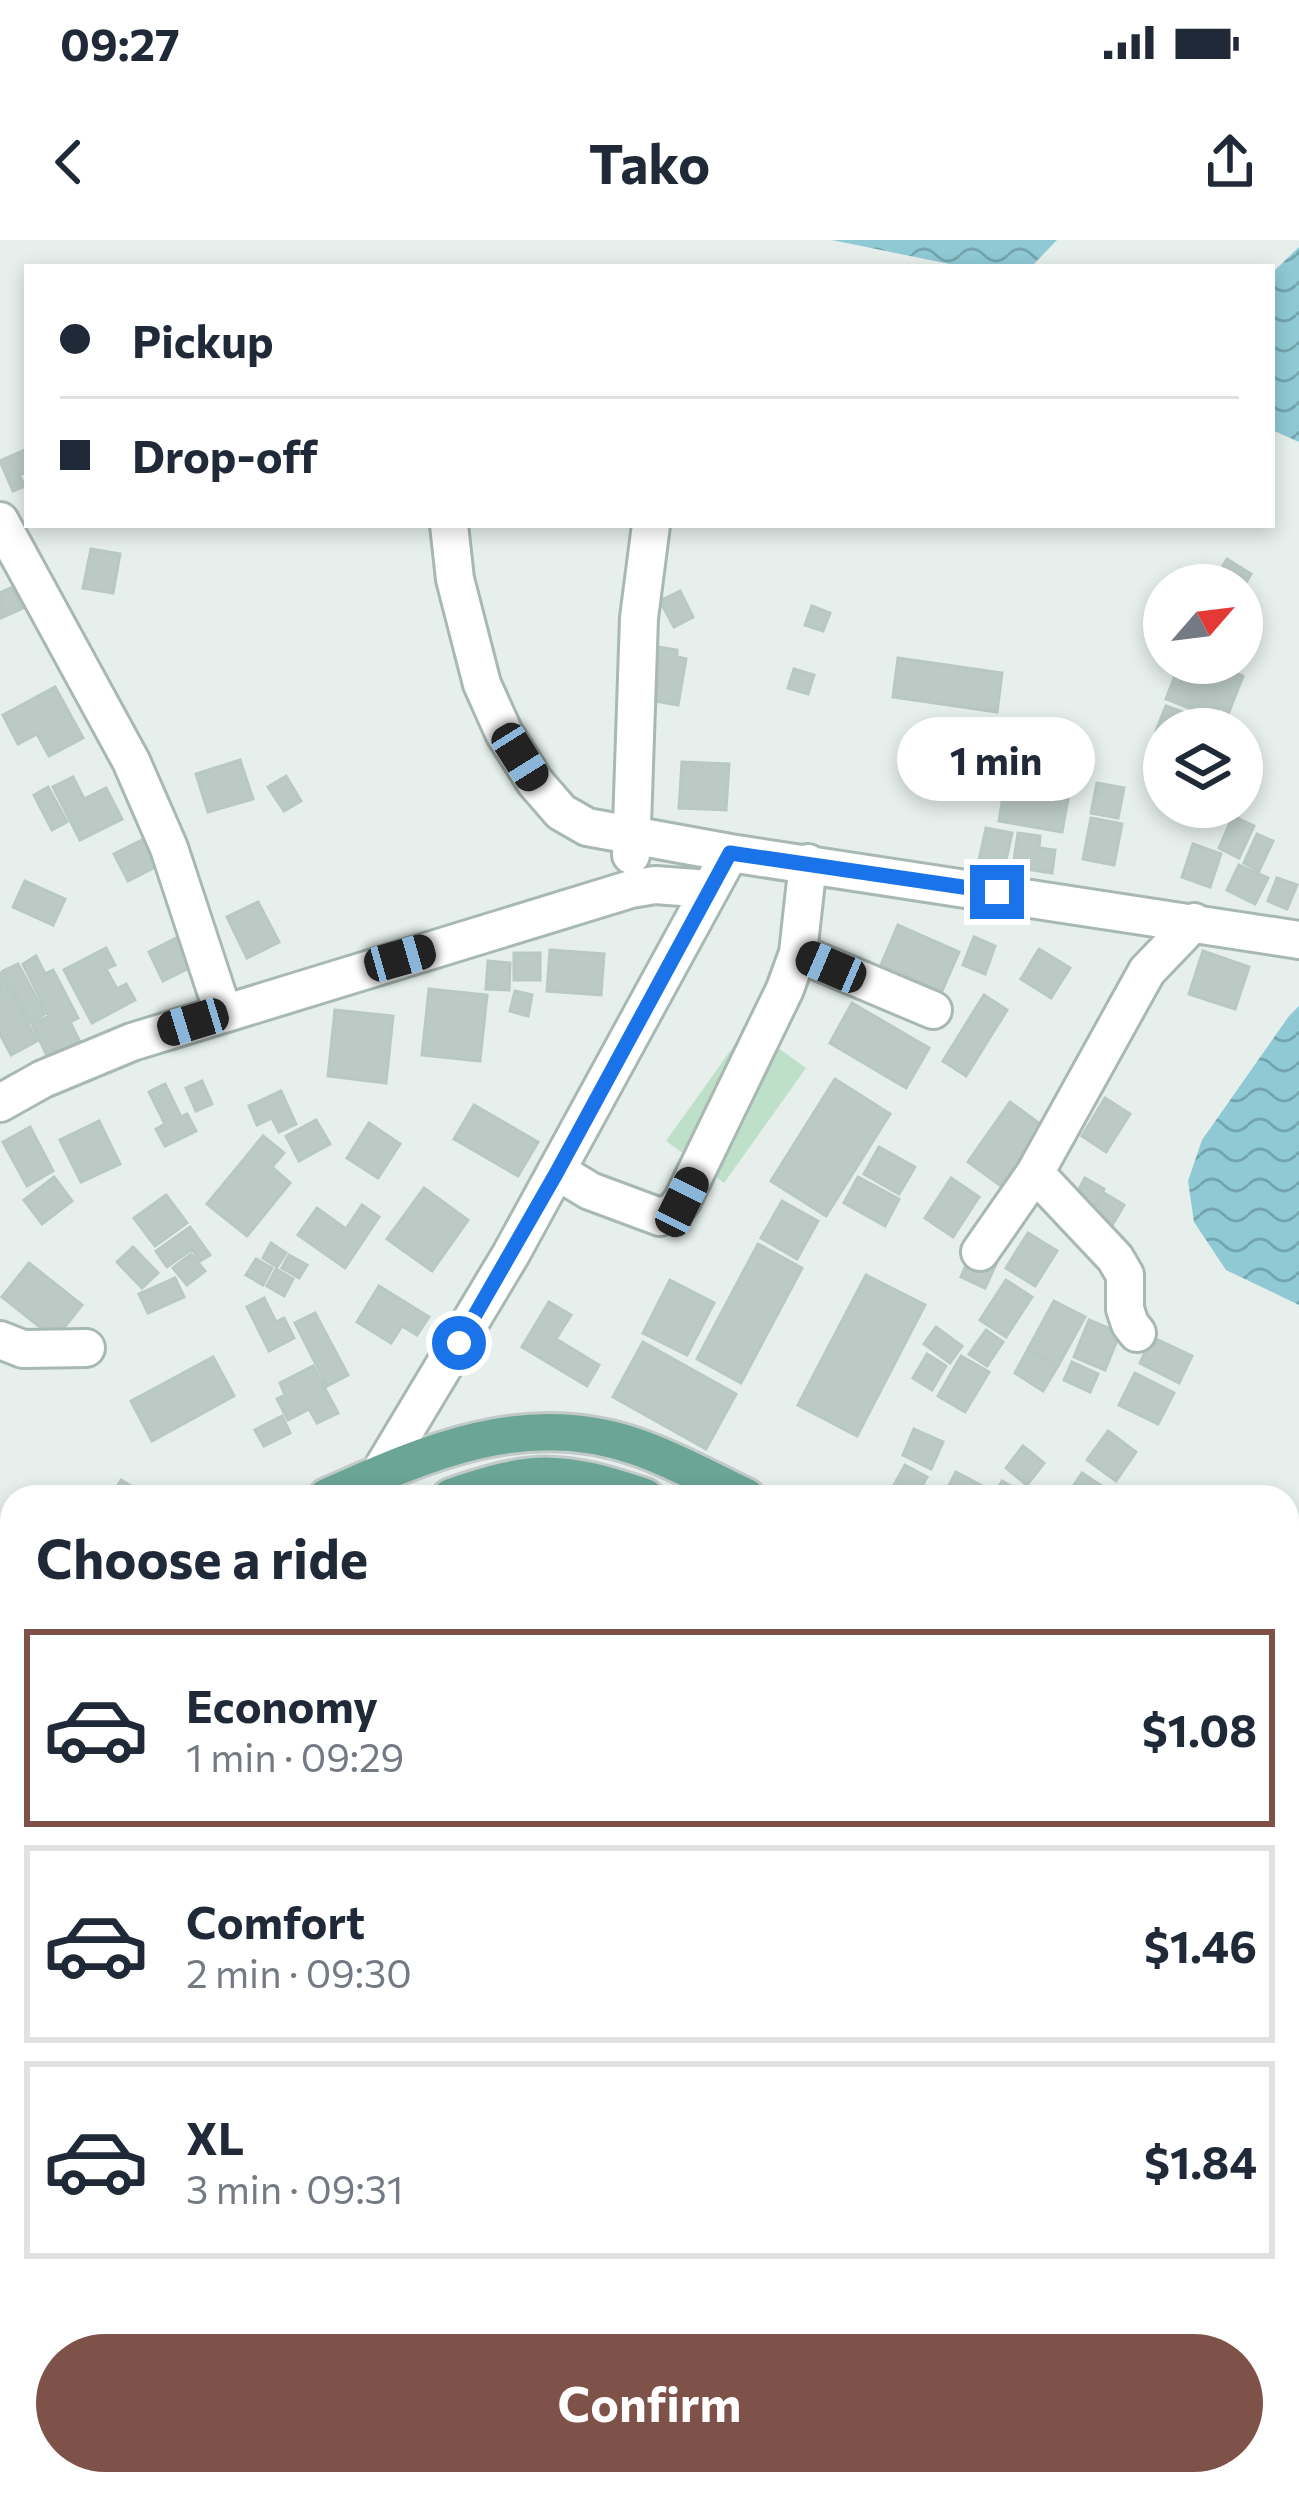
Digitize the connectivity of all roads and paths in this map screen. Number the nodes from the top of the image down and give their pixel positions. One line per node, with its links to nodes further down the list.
1 (0, 520): 13 (street)
2 (449, 528): 4 (street)
3 (651, 528): 4 (street)
4 (632, 836): 5 (street); 7 (street)
5 (730, 853): 6 (street); 8 (street)
6 (808, 863): 9 (street); 11 (street)
7 (631, 889): 8 (street); 13 (street)
8 (709, 889): 15 (street)
9 (1194, 922): 10 (street); 16 (street)
10 (1299, 940)
11 (798, 953): 12 (street); 15 (street)
12 (932, 1010)
13 (223, 1012): 14 (street)
14 (0, 1103)
15 (557, 1172): 23 (street)
16 (1035, 1173): 17 (street); 18 (street)
17 (980, 1252)
18 (1137, 1334)
19 (0, 1340): 20 (street)
20 (86, 1348)
21 (519, 1431): 22 (main road); 23 (main road); 26 (main road)
22 (526, 1475): 24 (main road); 25 (main road)
23 (384, 1485)
24 (492, 1485)
25 (606, 1485)
26 (720, 1485)

